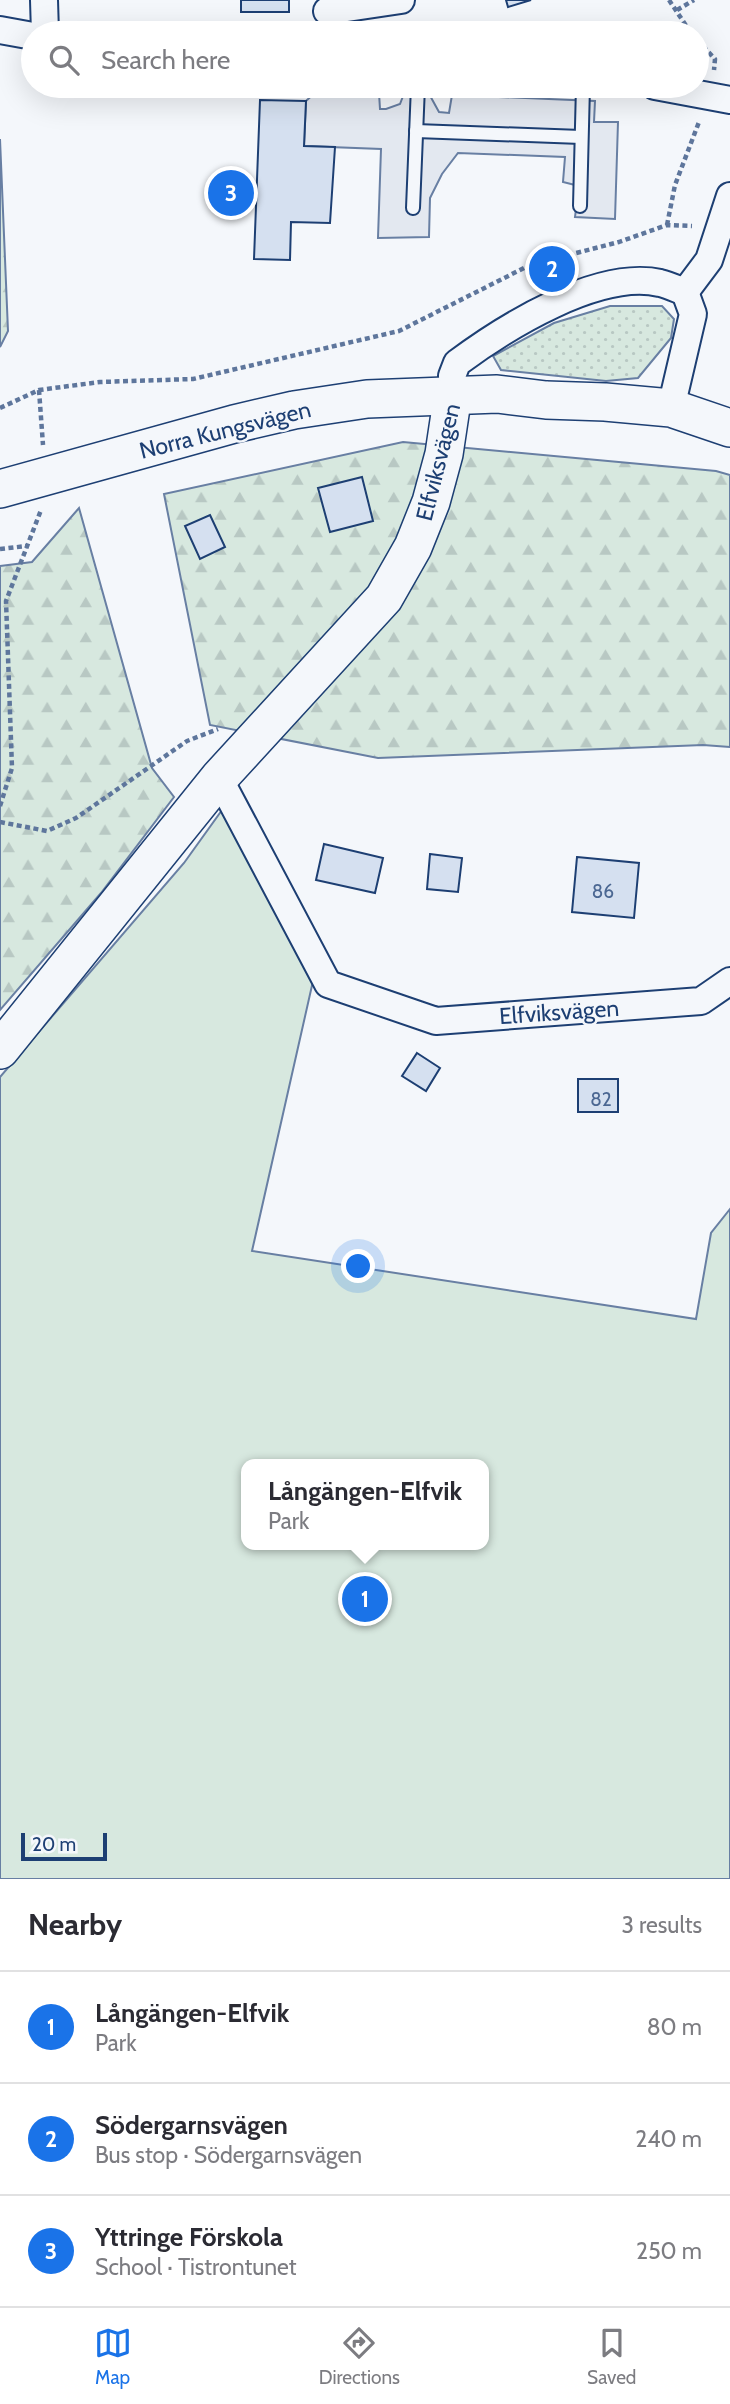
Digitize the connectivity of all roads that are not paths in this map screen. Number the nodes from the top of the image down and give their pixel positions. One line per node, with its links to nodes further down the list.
1 (44, 0): 4 (street)
2 (401, 0): 3 (street)
3 (327, 15)
4 (45, 21)
5 (0, 30): 6 (street)
6 (21, 34)
7 (417, 98): 9 (lane)
8 (583, 98): 10 (lane)
9 (416, 131): 10 (lane); 13 (lane)
10 (582, 137): 12 (lane)
11 (730, 196): 14 (street)
12 (580, 206)
13 (413, 208)
14 (685, 292): 15 (street); 16 (street)
15 (453, 394): 16 (street, Elfviksvägen); 18 (street, Norra Kungsvägen); 19 (street, Elfviksvägen)
16 (671, 408): 17 (street, Elfviksvägen)
17 (730, 428)
18 (0, 489)
19 (219, 778): 20 (street, Elfviksvägen); 21 (street, Elfviksvägen)
20 (730, 981)
21 (0, 1050)

